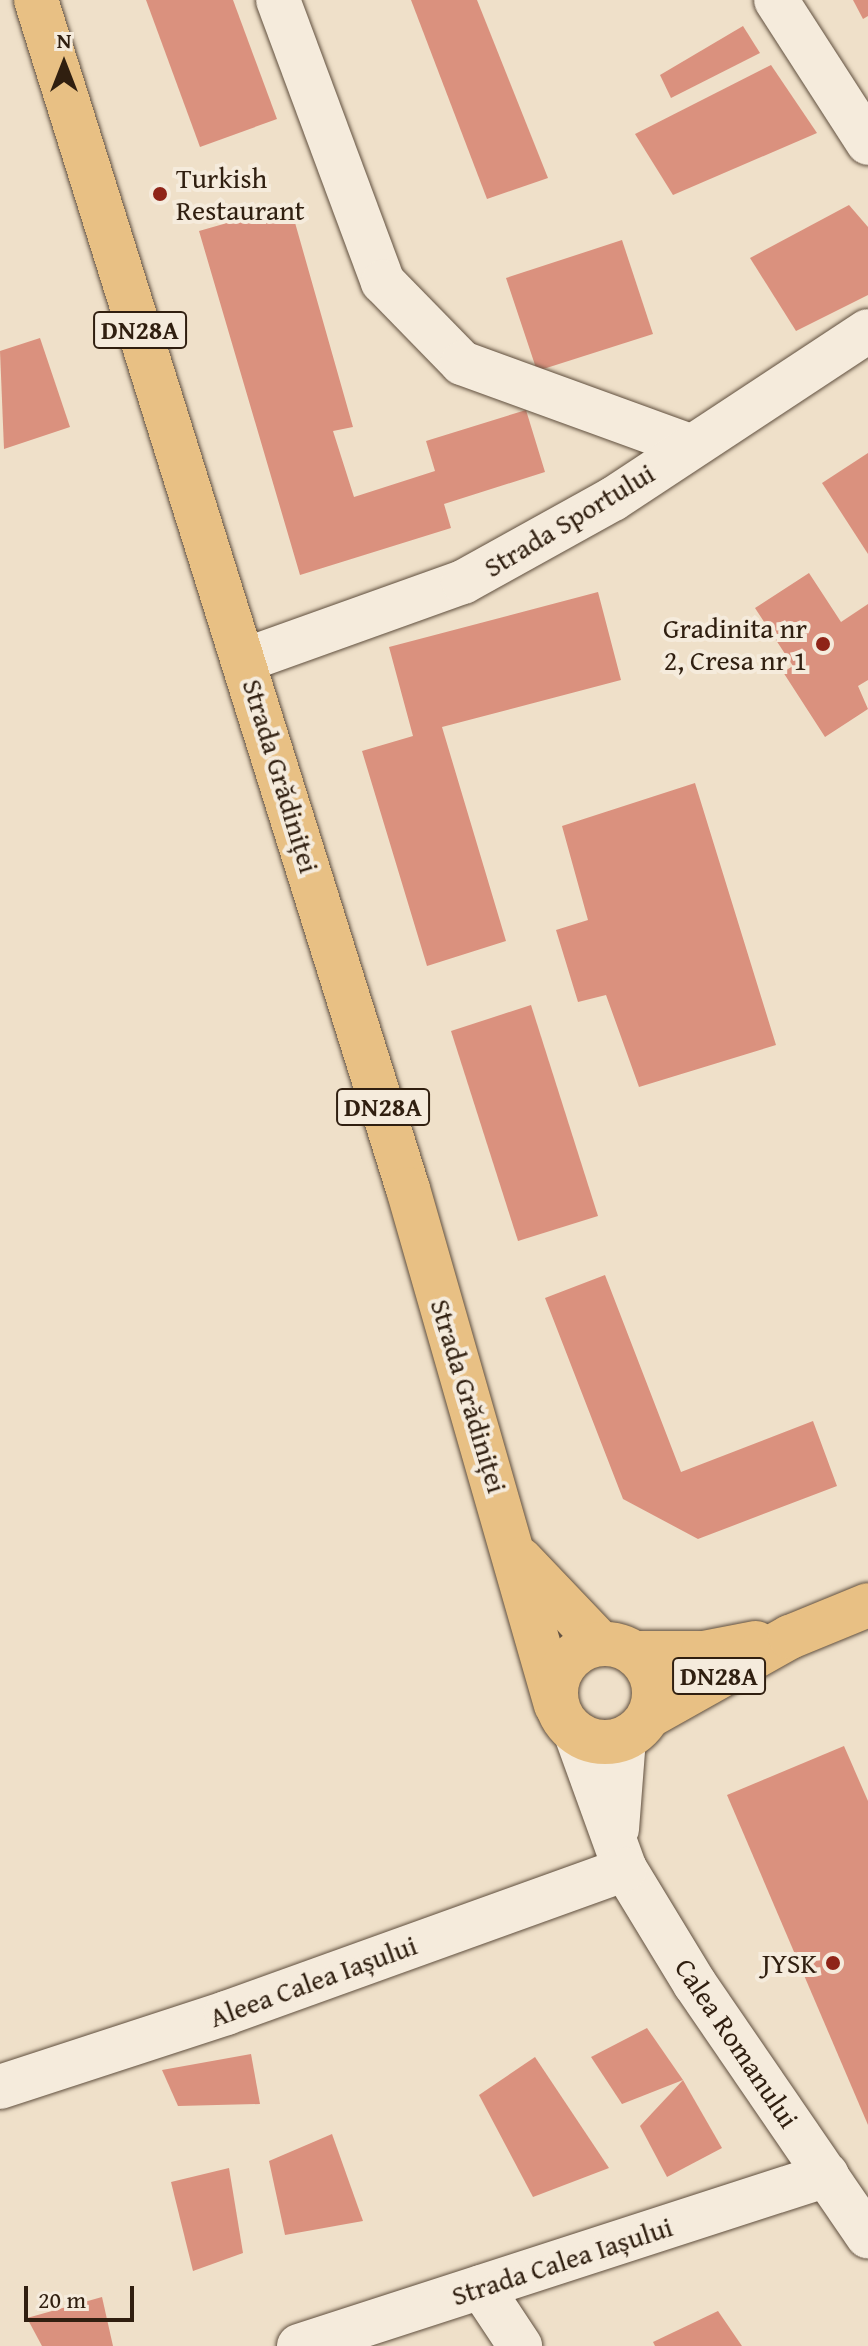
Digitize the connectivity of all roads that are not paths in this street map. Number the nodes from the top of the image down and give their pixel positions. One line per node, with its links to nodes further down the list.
1 (36, 0): 7 (main road, Strada Grădiniței / DN28A)
2 (278, 0): 6 (street)
3 (776, 0): 4 (street)
4 (868, 143)
5 (868, 331): 6 (street, Strada Sportului)
6 (690, 446): 7 (street, Strada Sportului)
7 (245, 660): 8 (main road, Strada Grădiniței / DN28A)
8 (517, 1556): 11 (main road, Strada Grădiniței / DN28A); 12 (main road, Strada Grădiniței / DN28A)
9 (868, 1605): 10 (main road, DN28A)
10 (790, 1637): 11 (main road, DN28A); 13 (main road, DN28A)
11 (618, 1648): 12 (main road); 13 (main road)
12 (566, 1720): 13 (main road); 14 (street, Calea Romanului)
13 (636, 1727): 14 (street)
14 (620, 1856): 15 (street, Aleea Calea Iașului); 16 (street, Calea Romanului)
15 (0, 2087)
16 (827, 2175): 17 (street, Calea Romanului); 18 (street, Strada Calea Iașului)
17 (868, 2237)
18 (481, 2287): 19 (street, Strada Calea Iașului); 20 (street)
19 (299, 2346)
20 (520, 2346)

